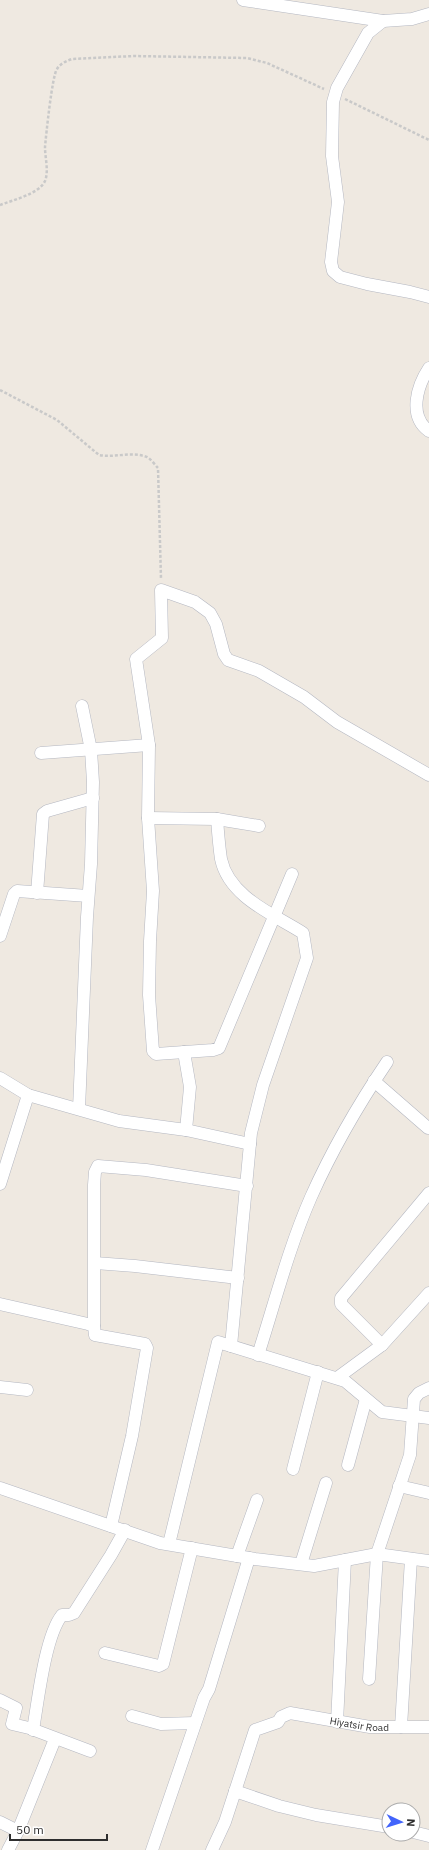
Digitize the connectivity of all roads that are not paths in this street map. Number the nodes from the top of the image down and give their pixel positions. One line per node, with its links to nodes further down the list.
1 (243, 0): 3 (street)
2 (429, 14): 3 (street)
3 (383, 21): 4 (street)
4 (429, 297)
5 (429, 368): 6 (street)
6 (429, 431)
7 (82, 706): 9 (street)
8 (149, 745): 9 (street); 11 (street); 13 (street)
9 (91, 750): 10 (street); 12 (street)
10 (41, 753)
11 (429, 775)
12 (93, 798): 17 (street); 18 (street)
13 (148, 818): 14 (street); 21 (street)
14 (217, 819): 15 (street); 19 (street)
15 (259, 826)
16 (292, 874): 19 (street)
17 (37, 893): 18 (street); 20 (street)
18 (88, 896): 26 (street)
19 (275, 916): 21 (street); 29 (street)
20 (0, 936)
21 (184, 1052): 28 (street)
22 (386, 1062): 24 (street)
23 (0, 1078): 25 (street)
24 (374, 1081): 27 (street); 40 (street)
25 (28, 1095): 26 (street); 30 (street)
26 (79, 1109): 28 (street)
27 (428, 1128)
28 (186, 1130): 29 (street)
29 (250, 1144): 31 (street)
30 (0, 1184)
31 (247, 1186): 33 (street); 34 (street)
32 (429, 1193): 38 (street)
33 (94, 1263): 34 (street); 37 (street)
34 (238, 1278): 39 (street)
35 (429, 1293): 38 (street)
36 (0, 1304): 37 (street)
37 (94, 1326): 56 (street)
38 (382, 1345): 42 (street)
39 (231, 1346): 40 (street); 58 (street)
40 (258, 1355): 41 (street)
41 (318, 1372): 42 (street); 50 (street)
42 (337, 1378): 46 (street)
43 (0, 1387): 45 (street)
44 (429, 1388): 47 (street)
45 (27, 1390)
46 (366, 1399): 47 (street); 49 (street)
47 (414, 1416): 48 (street); 52 (street)
48 (429, 1418)
49 (348, 1466)
50 (293, 1469)
51 (326, 1483): 66 (street)
52 (399, 1486): 54 (street); 60 (street)
53 (0, 1488): 56 (street)
54 (429, 1493)
55 (257, 1500): 61 (street)
56 (111, 1526): 57 (street)
57 (124, 1530): 58 (street); 75 (street)
58 (169, 1544): 59 (street)
59 (192, 1548): 61 (street); 67 (street)
60 (377, 1554): 63 (street); 64 (street); 68 (street)
61 (236, 1556): 62 (street)
62 (249, 1558): 66 (street); 72 (street)
63 (412, 1559): 65 (street); 73 (street)
64 (345, 1560): 66 (street); 71 (street)
65 (429, 1561)
66 (301, 1564)
67 (104, 1653)
68 (369, 1679)
69 (0, 1700): 75 (street)
70 (132, 1716): 72 (street)
71 (337, 1722): 73 (street, Hiyatsir Road); 78 (street, Hiyatsir Road)
72 (195, 1723): 83 (street)
73 (401, 1727): 74 (street, Hiyatsir Road)
74 (429, 1727)
75 (33, 1730): 76 (street)
76 (55, 1739): 77 (street); 81 (street)
77 (90, 1751)
78 (235, 1791): 80 (street); 84 (street)
79 (0, 1822): 81 (street)
80 (381, 1826)
81 (18, 1831): 82 (street)
82 (8, 1850)
83 (152, 1850)
84 (212, 1850)

